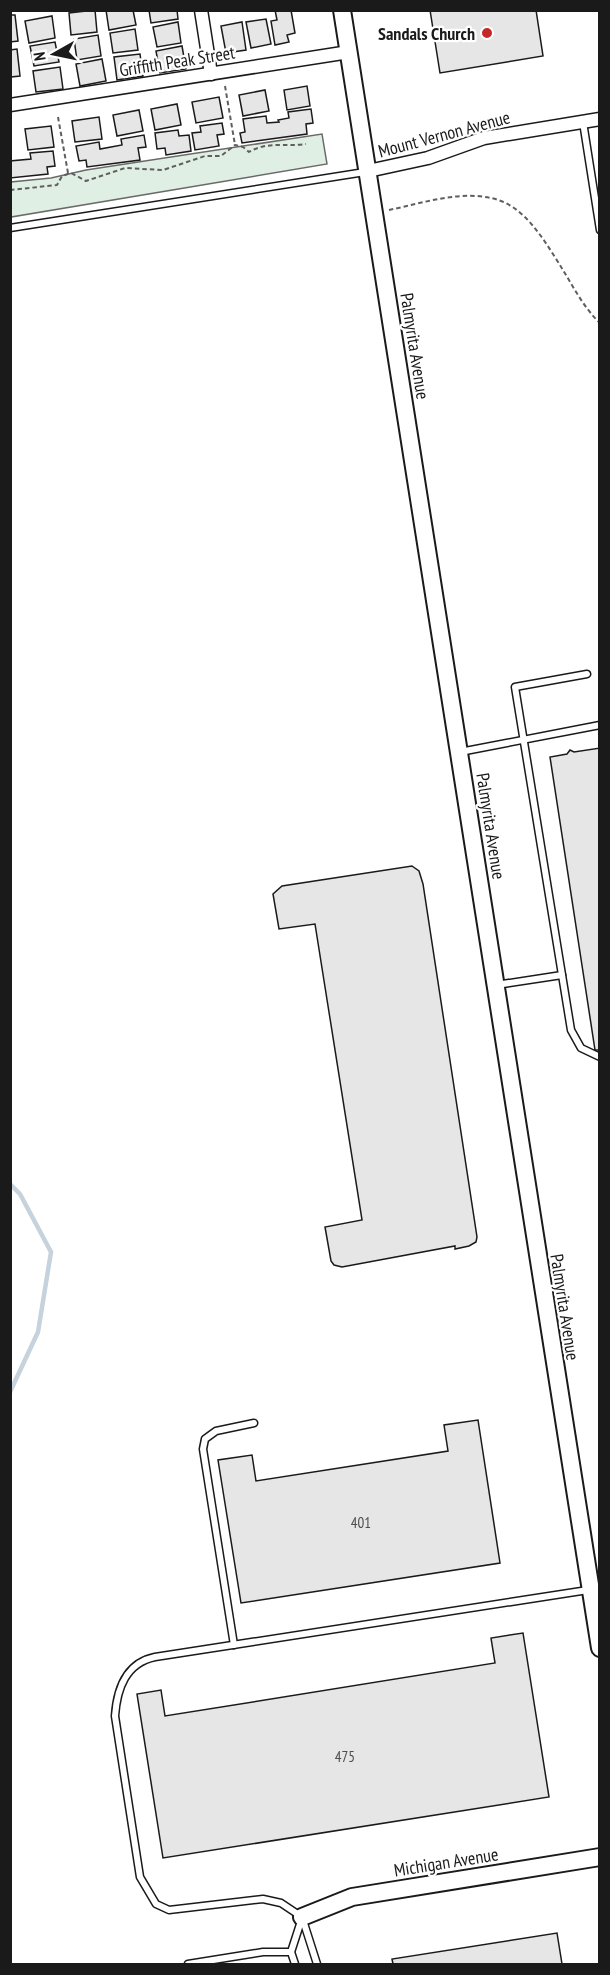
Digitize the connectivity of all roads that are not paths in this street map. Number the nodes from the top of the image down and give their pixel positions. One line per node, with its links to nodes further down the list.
1 (201, 10): 4 (street)
2 (342, 10): 3 (street, Palmyrita Avenue)
3 (349, 52): 4 (street, Griffith Peak Street); 8 (street, Palmyrita Avenue)
4 (217, 74): 5 (street, Griffith Peak Street)
5 (10, 105)
6 (600, 119): 7 (street, Mount Vernon Avenue)
7 (583, 122): 8 (street, Mount Vernon Avenue); 10 (lane)
8 (368, 171): 9 (lane); 14 (street, Palmyrita Avenue)
9 (10, 228)
10 (600, 230)
11 (587, 674): 13 (lane)
12 (600, 724): 13 (lane)
13 (523, 739): 14 (lane); 15 (lane)
14 (459, 752): 16 (street, Palmyrita Avenue)
15 (562, 975): 16 (lane); 17 (lane)
16 (496, 986): 19 (street, Palmyrita Avenue)
17 (600, 1057)
18 (254, 1423): 20 (lane)
19 (590, 1590): 20 (lane); 21 (street, Palmyrita Avenue)
20 (234, 1645): 23 (lane)
21 (600, 1648)
22 (600, 1857): 23 (street, Michigan Avenue)
23 (302, 1917): 24 (lane); 27 (lane)
24 (291, 1952): 25 (lane); 26 (lane)
25 (188, 1965)
26 (295, 1965)
27 (317, 1965)

